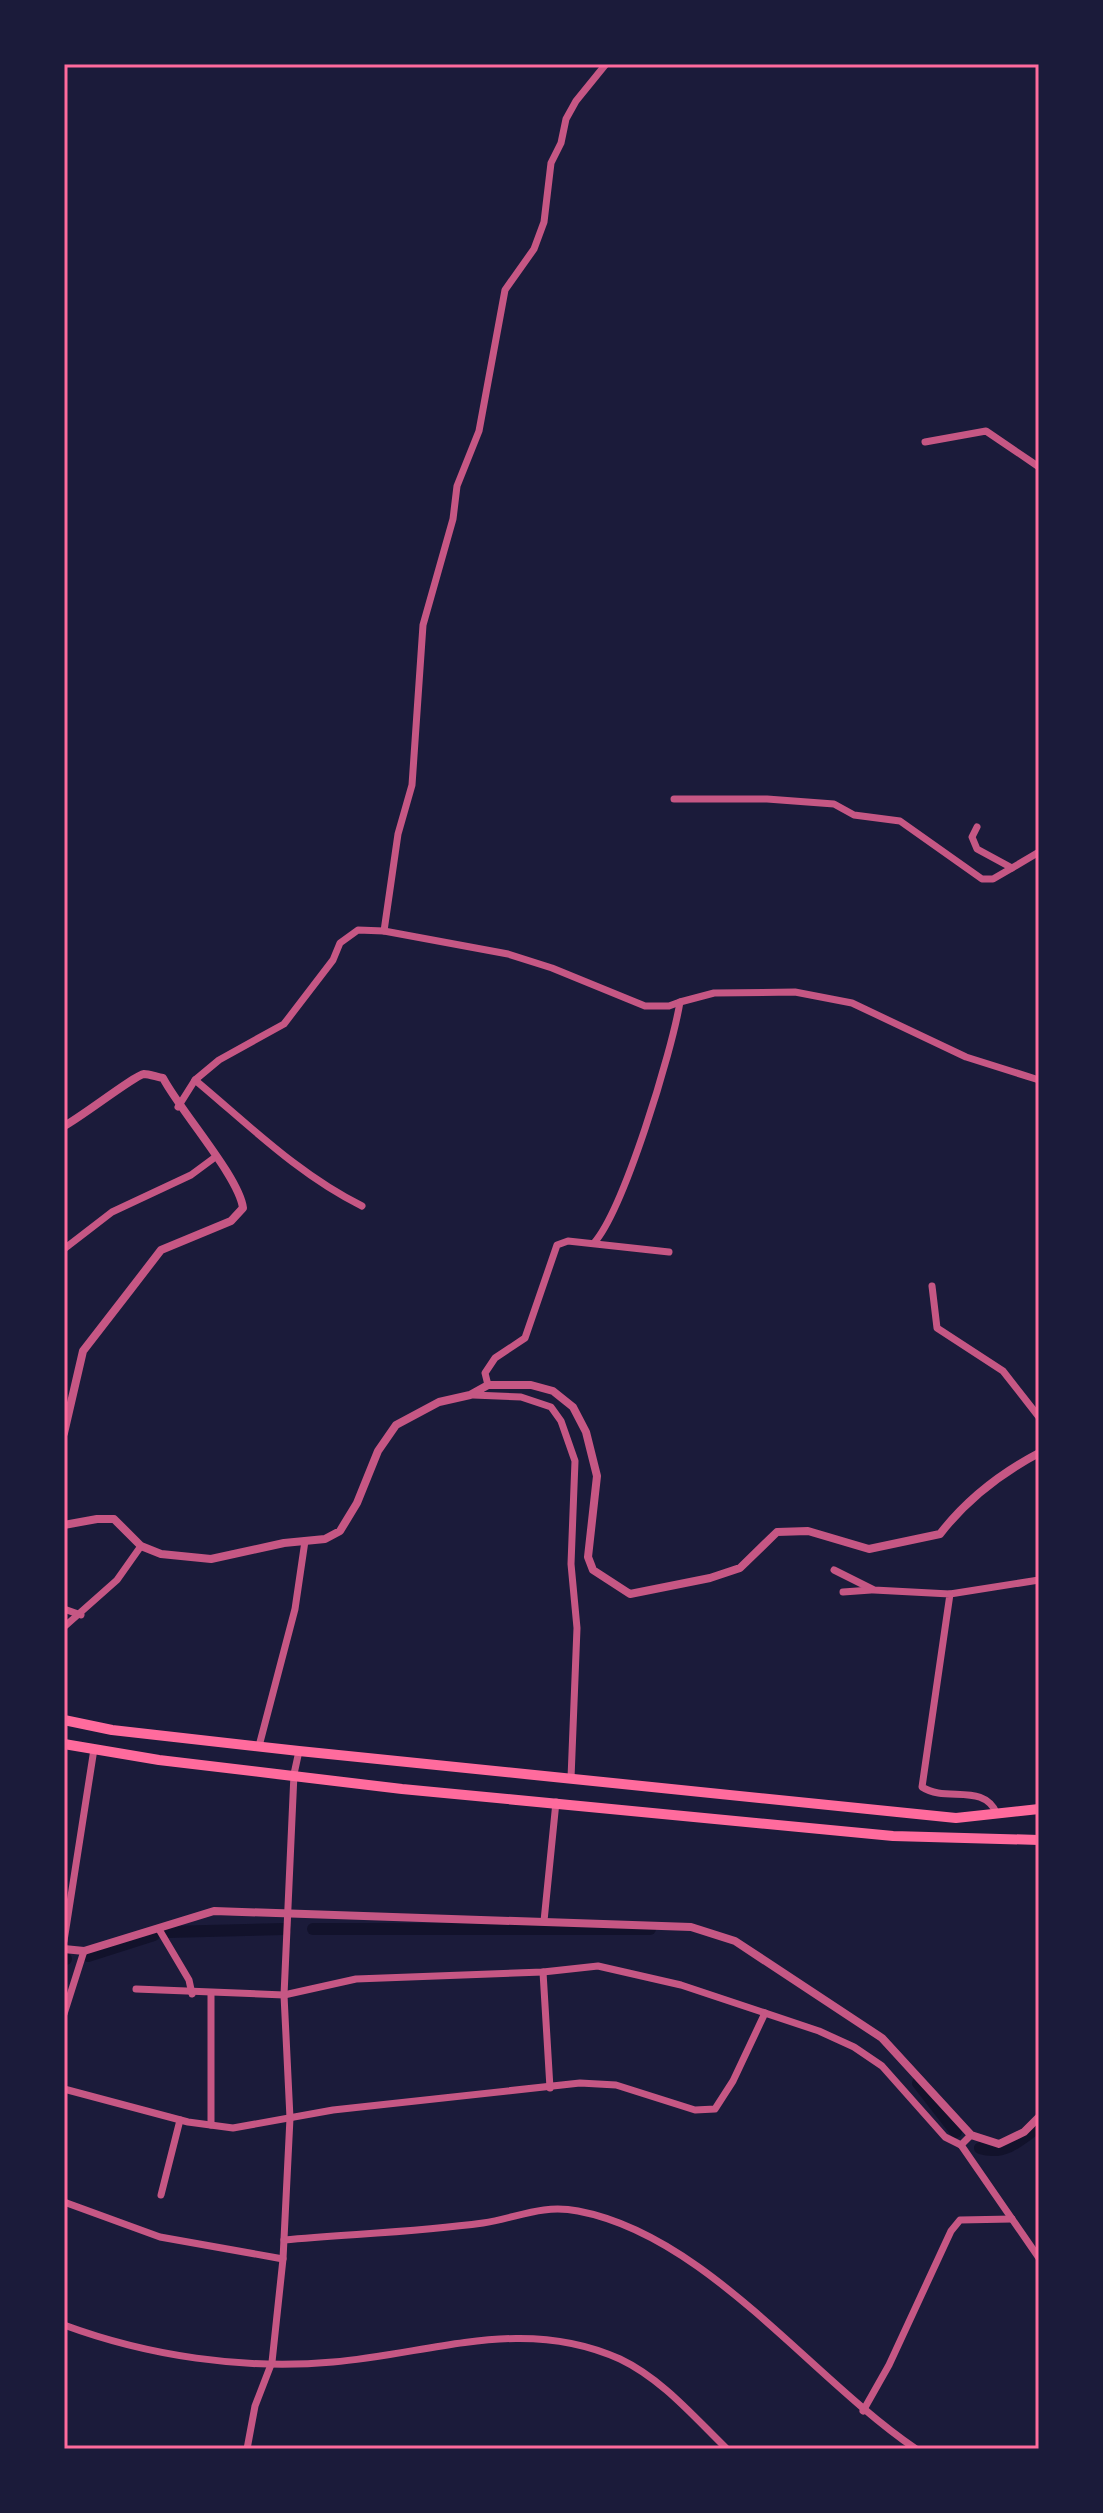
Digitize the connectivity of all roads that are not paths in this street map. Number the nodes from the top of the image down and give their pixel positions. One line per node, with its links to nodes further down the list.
1 (606, 64): 8 (street)
2 (925, 442): 3 (street)
3 (1039, 467)
4 (674, 799): 7 (street)
5 (977, 827): 7 (street)
6 (1039, 852): 7 (street)
7 (1012, 868)
8 (384, 931): 9 (street); 10 (street)
9 (680, 1002): 11 (street); 16 (street)
10 (195, 1080): 12 (street); 15 (street)
11 (1039, 1080)
12 (178, 1107): 13 (street); 14 (street)
13 (64, 1126)
14 (214, 1158): 17 (street); 23 (street)
15 (362, 1206)
16 (594, 1243): 18 (street); 20 (street)
17 (64, 1249)
18 (669, 1252)
19 (932, 1286): 22 (street)
20 (488, 1385): 21 (street); 24 (street)
21 (470, 1395): 26 (street); 42 (street)
22 (1039, 1417)
23 (64, 1433)
24 (1039, 1453)
25 (64, 1525): 27 (street)
26 (305, 1541): 27 (street); 38 (street)
27 (141, 1546): 34 (street)
28 (834, 1570): 30 (street)
29 (1039, 1580): 32 (street)
30 (874, 1590): 31 (street); 32 (street)
31 (843, 1592)
32 (950, 1594): 45 (street)
33 (64, 1609): 34 (street)
34 (81, 1615): 35 (street)
35 (64, 1627)
36 (64, 1720): 38 (main road)
37 (64, 1744): 39 (main road)
38 (259, 1746): 40 (main road)
39 (94, 1749): 41 (main road); 50 (street)
40 (299, 1751): 41 (street); 42 (main road)
41 (294, 1774): 43 (main road); 47 (street)
42 (571, 1778): 45 (main road)
43 (556, 1802): 46 (main road); 48 (street)
44 (1039, 1809): 45 (main road)
45 (997, 1814)
46 (1039, 1840)
47 (290, 1912): 48 (street); 49 (street); 57 (street)
48 (544, 1921): 66 (street)
49 (160, 1931): 52 (street); 55 (street)
50 (64, 1941)
51 (64, 1949): 52 (street)
52 (84, 1951): 59 (street)
53 (543, 1972): 57 (street); 58 (street); 60 (street)
54 (136, 1989): 55 (street)
55 (192, 1994): 56 (street)
56 (211, 1994): 57 (street); 65 (street)
57 (284, 1995): 63 (street)
58 (765, 2013): 60 (street); 67 (street)
59 (64, 2014)
60 (550, 2088): 63 (street)
61 (64, 2089): 64 (street)
62 (1039, 2117): 66 (street)
63 (290, 2118): 65 (street); 71 (street)
64 (180, 2120): 65 (street); 68 (street)
65 (211, 2125)
66 (971, 2135): 67 (street)
67 (961, 2145): 70 (street)
68 (161, 2195)
69 (64, 2202): 73 (street)
70 (1012, 2219): 72 (street); 76 (street)
71 (284, 2240): 73 (street); 76 (street)
72 (1039, 2258)
73 (283, 2259): 75 (street)
74 (64, 2325): 75 (street)
75 (272, 2362): 77 (street); 78 (street)
76 (863, 2411): 79 (street)
77 (247, 2449)
78 (727, 2449)
79 (916, 2449)

